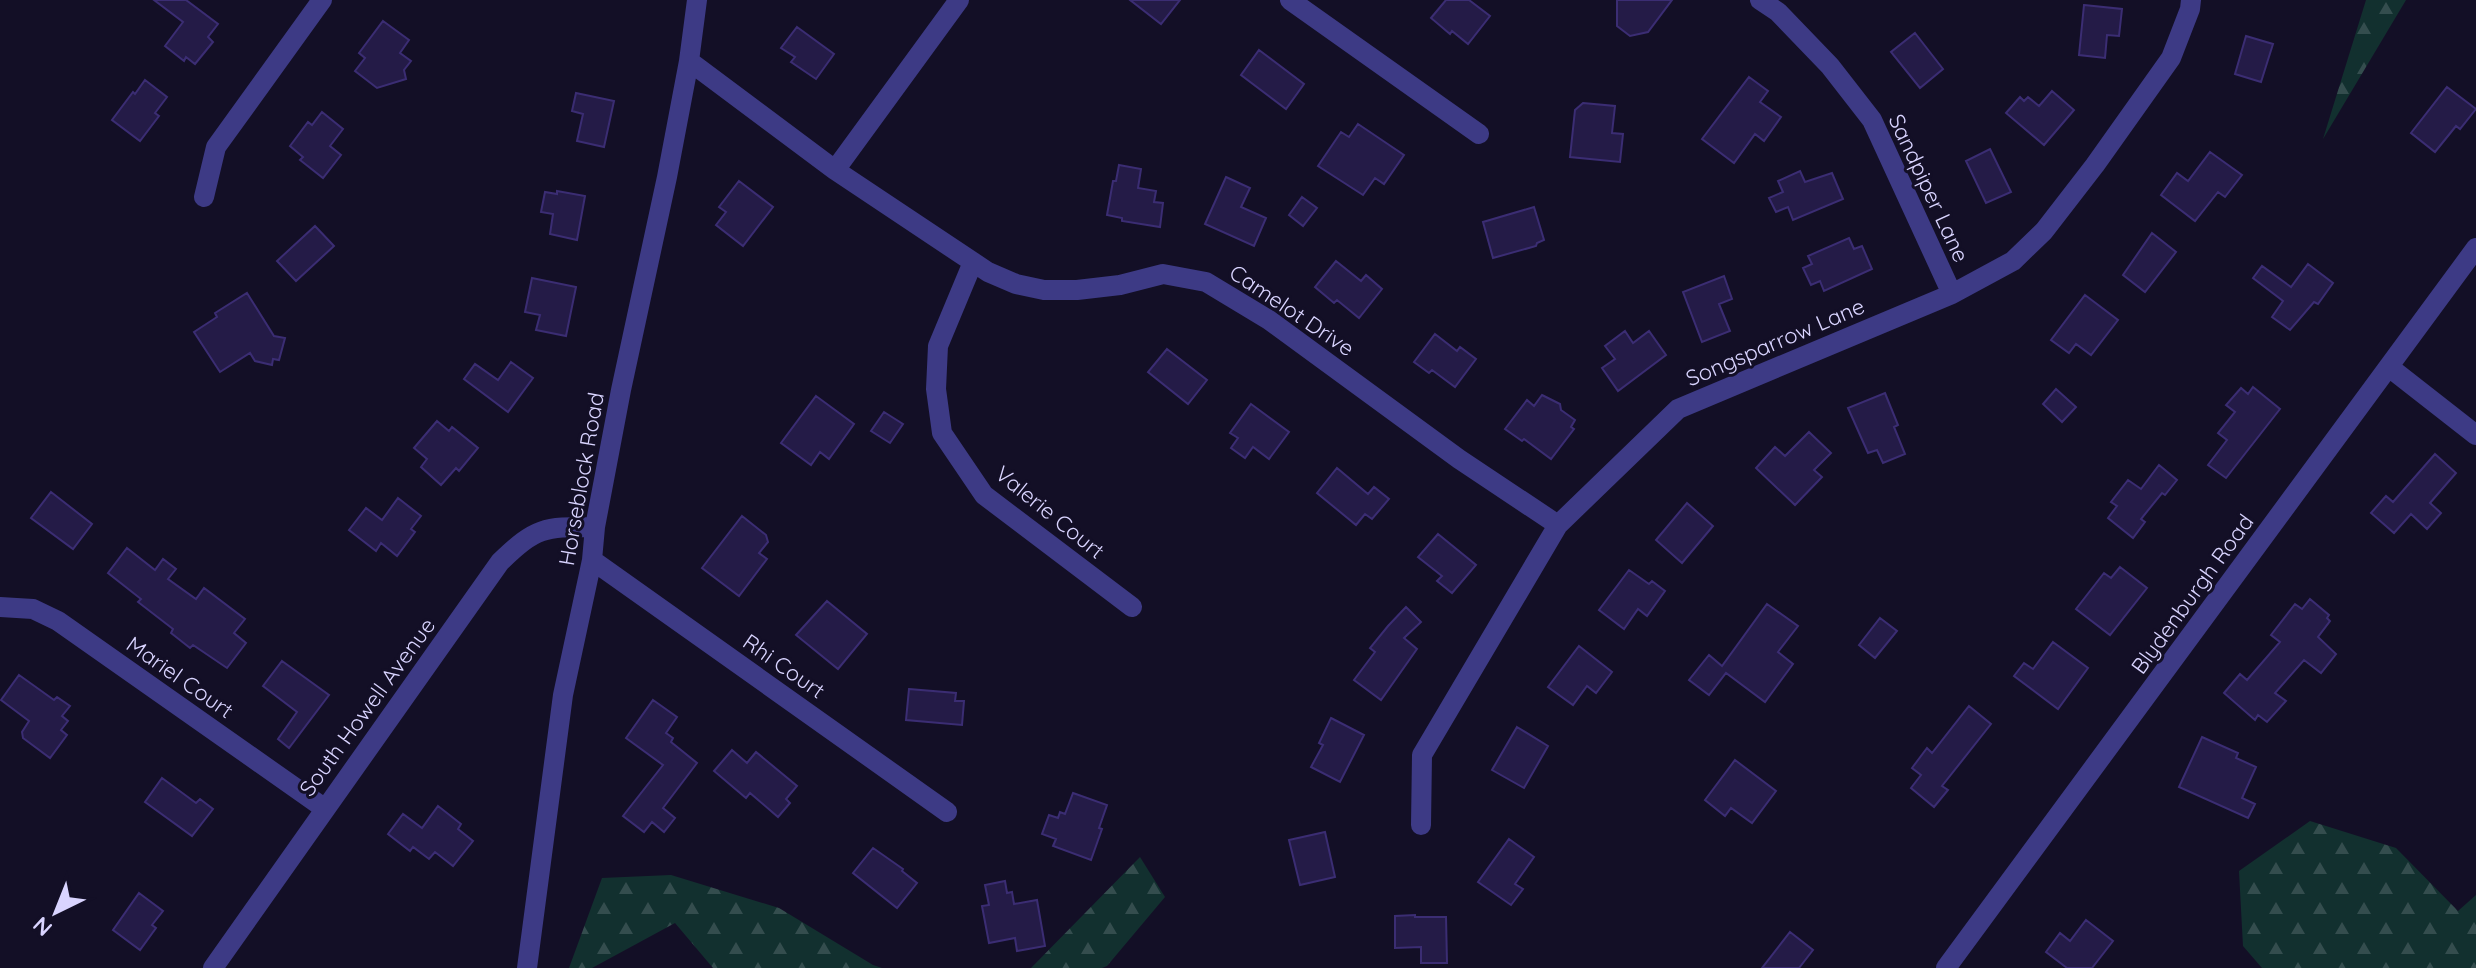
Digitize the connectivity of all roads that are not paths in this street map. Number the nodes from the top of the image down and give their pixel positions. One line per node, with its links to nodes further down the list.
1 (322, 0): 10 (street)
2 (697, 0): 7 (street, Horseblock Road)
3 (959, 0): 9 (street)
4 (1290, 0): 8 (street)
5 (1760, 0): 13 (street, Sandpiper Lane)
6 (2191, 0): 13 (street, Songsparrow Lane)
7 (689, 61): 9 (street, Camelot Drive); 17 (street, Horseblock Road)
8 (1479, 134)
9 (835, 170): 12 (street, Camelot Drive)
10 (204, 197)
11 (2476, 248): 14 (street, Blydenburgh Road)
12 (973, 262): 16 (street, Camelot Drive); 20 (street, Valerie Court)
13 (1952, 294): 16 (street, Songsparrow Lane)
14 (2389, 367): 15 (street); 24 (street, Blydenburgh Road)
15 (2476, 435)
16 (1558, 525): 23 (street, Songsparrow Lane)
17 (595, 527): 18 (street, Horseblock Road); 21 (street, South Howell Avenue)
18 (592, 560): 22 (street, Rhi Court); 26 (street, Horseblock Road)
19 (0, 607): 21 (street, Mariel Court)
20 (1132, 607)
21 (324, 808): 25 (street, South Howell Avenue)
22 (947, 812)
23 (1421, 825)
24 (1952, 966)
25 (213, 968)
26 (527, 968)

